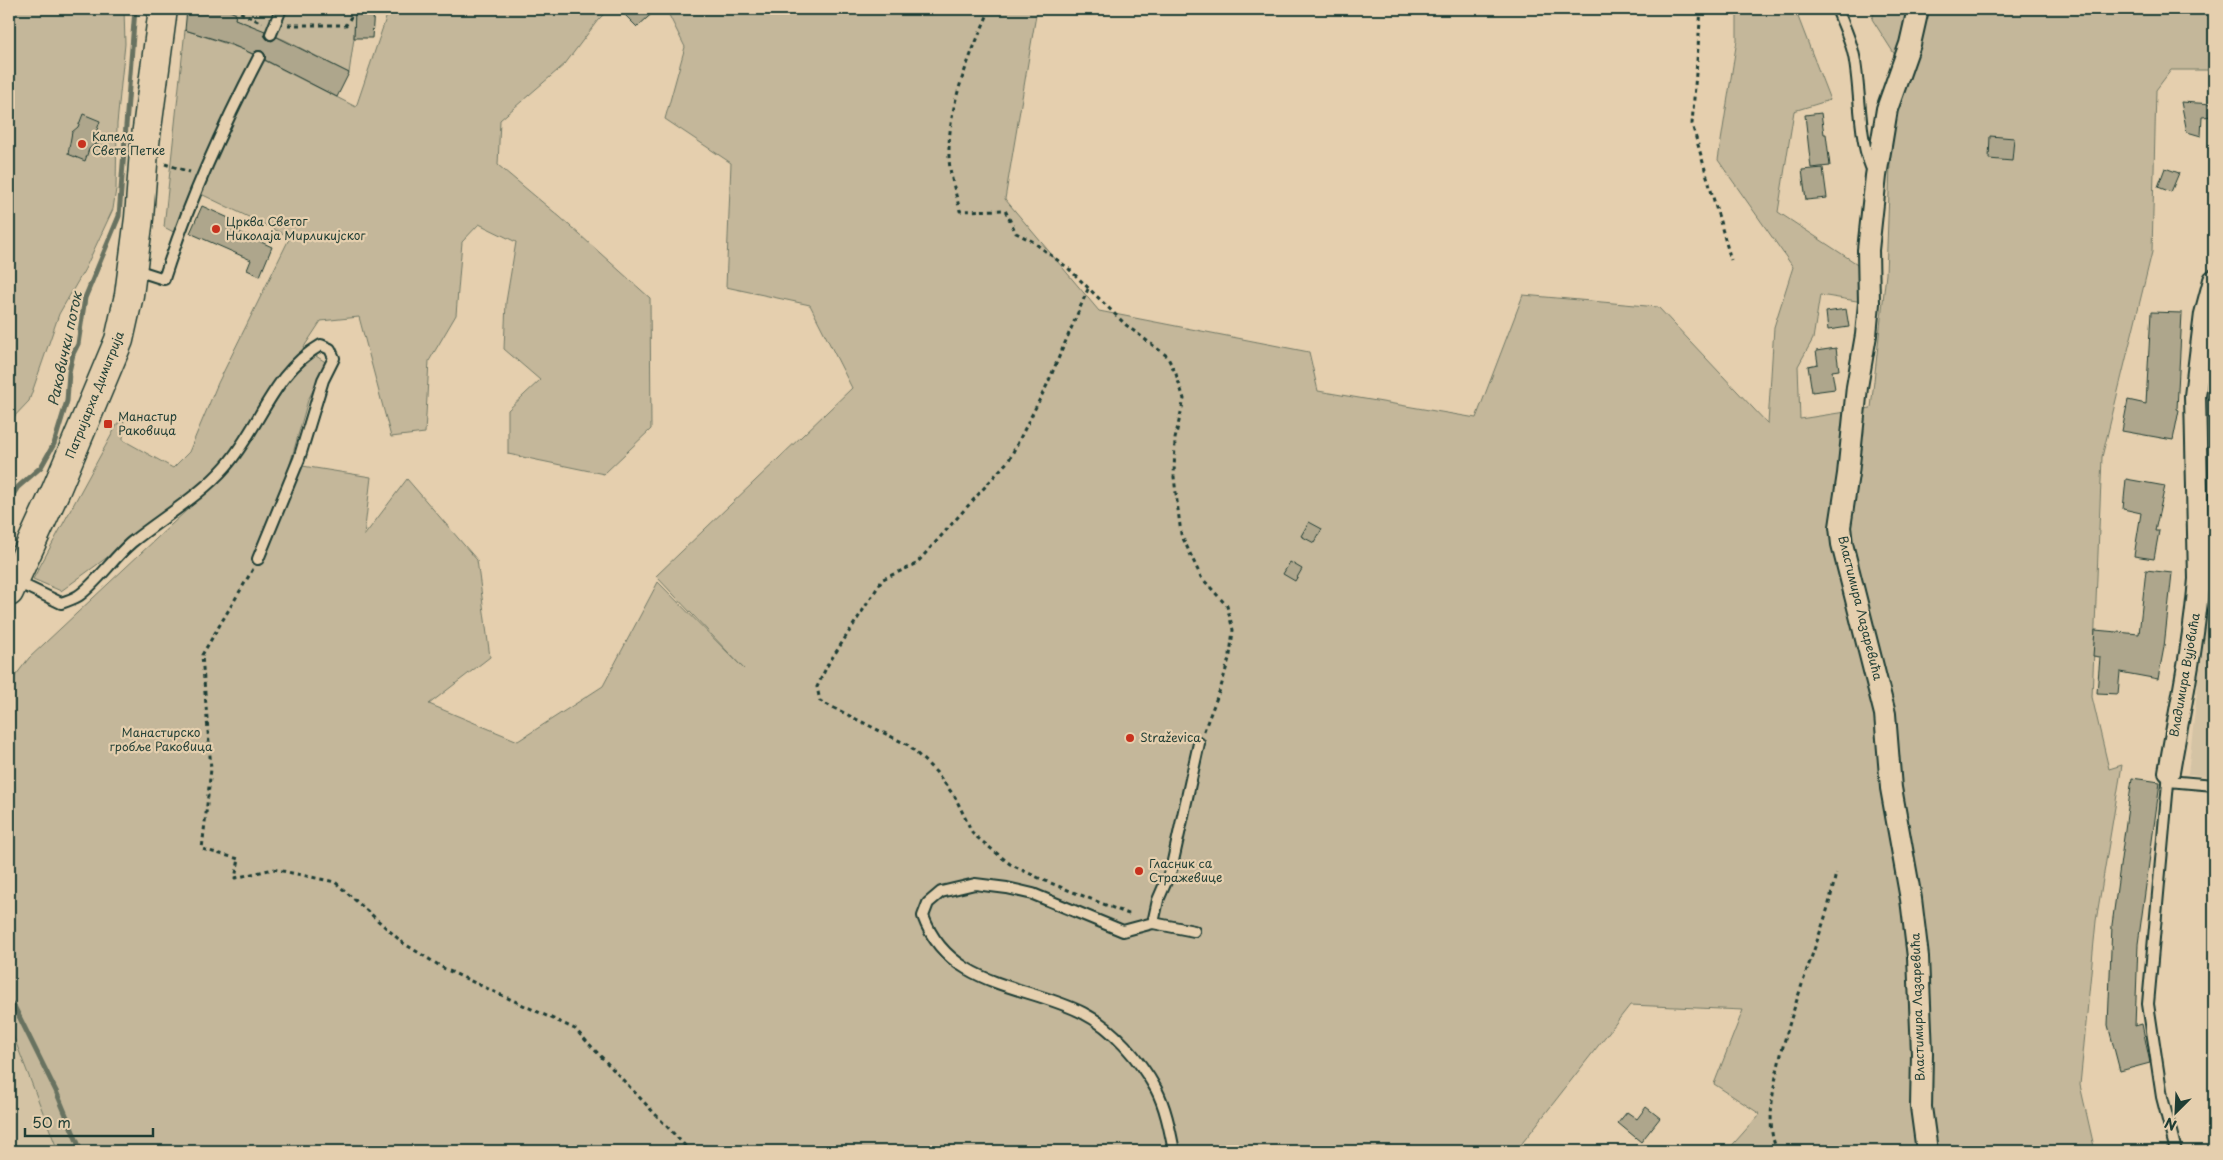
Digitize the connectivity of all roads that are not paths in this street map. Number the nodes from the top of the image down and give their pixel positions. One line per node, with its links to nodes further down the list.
1 (163, 9): 8 (main road, Патријарха Димитрија)
2 (281, 9): 5 (lane)
3 (1837, 9): 7 (lane)
4 (1918, 9): 7 (street, Властимира Лазаревића)
5 (273, 29)
6 (259, 57): 8 (lane)
7 (1876, 176): 18 (street, Властимира Лазаревића)
8 (132, 269): 11 (main road, Патријарха Димитрија)
9 (2214, 280): 13 (street, Владимира Вујовића)
10 (258, 559): 11 (lane)
11 (12, 586)
12 (1199, 743): 15 (lane)
13 (2168, 776): 14 (lane); 19 (lane)
14 (2214, 785)
15 (1153, 923): 16 (lane); 17 (lane)
16 (1194, 931)
17 (1174, 1151)
18 (1927, 1151)
19 (2176, 1151)

